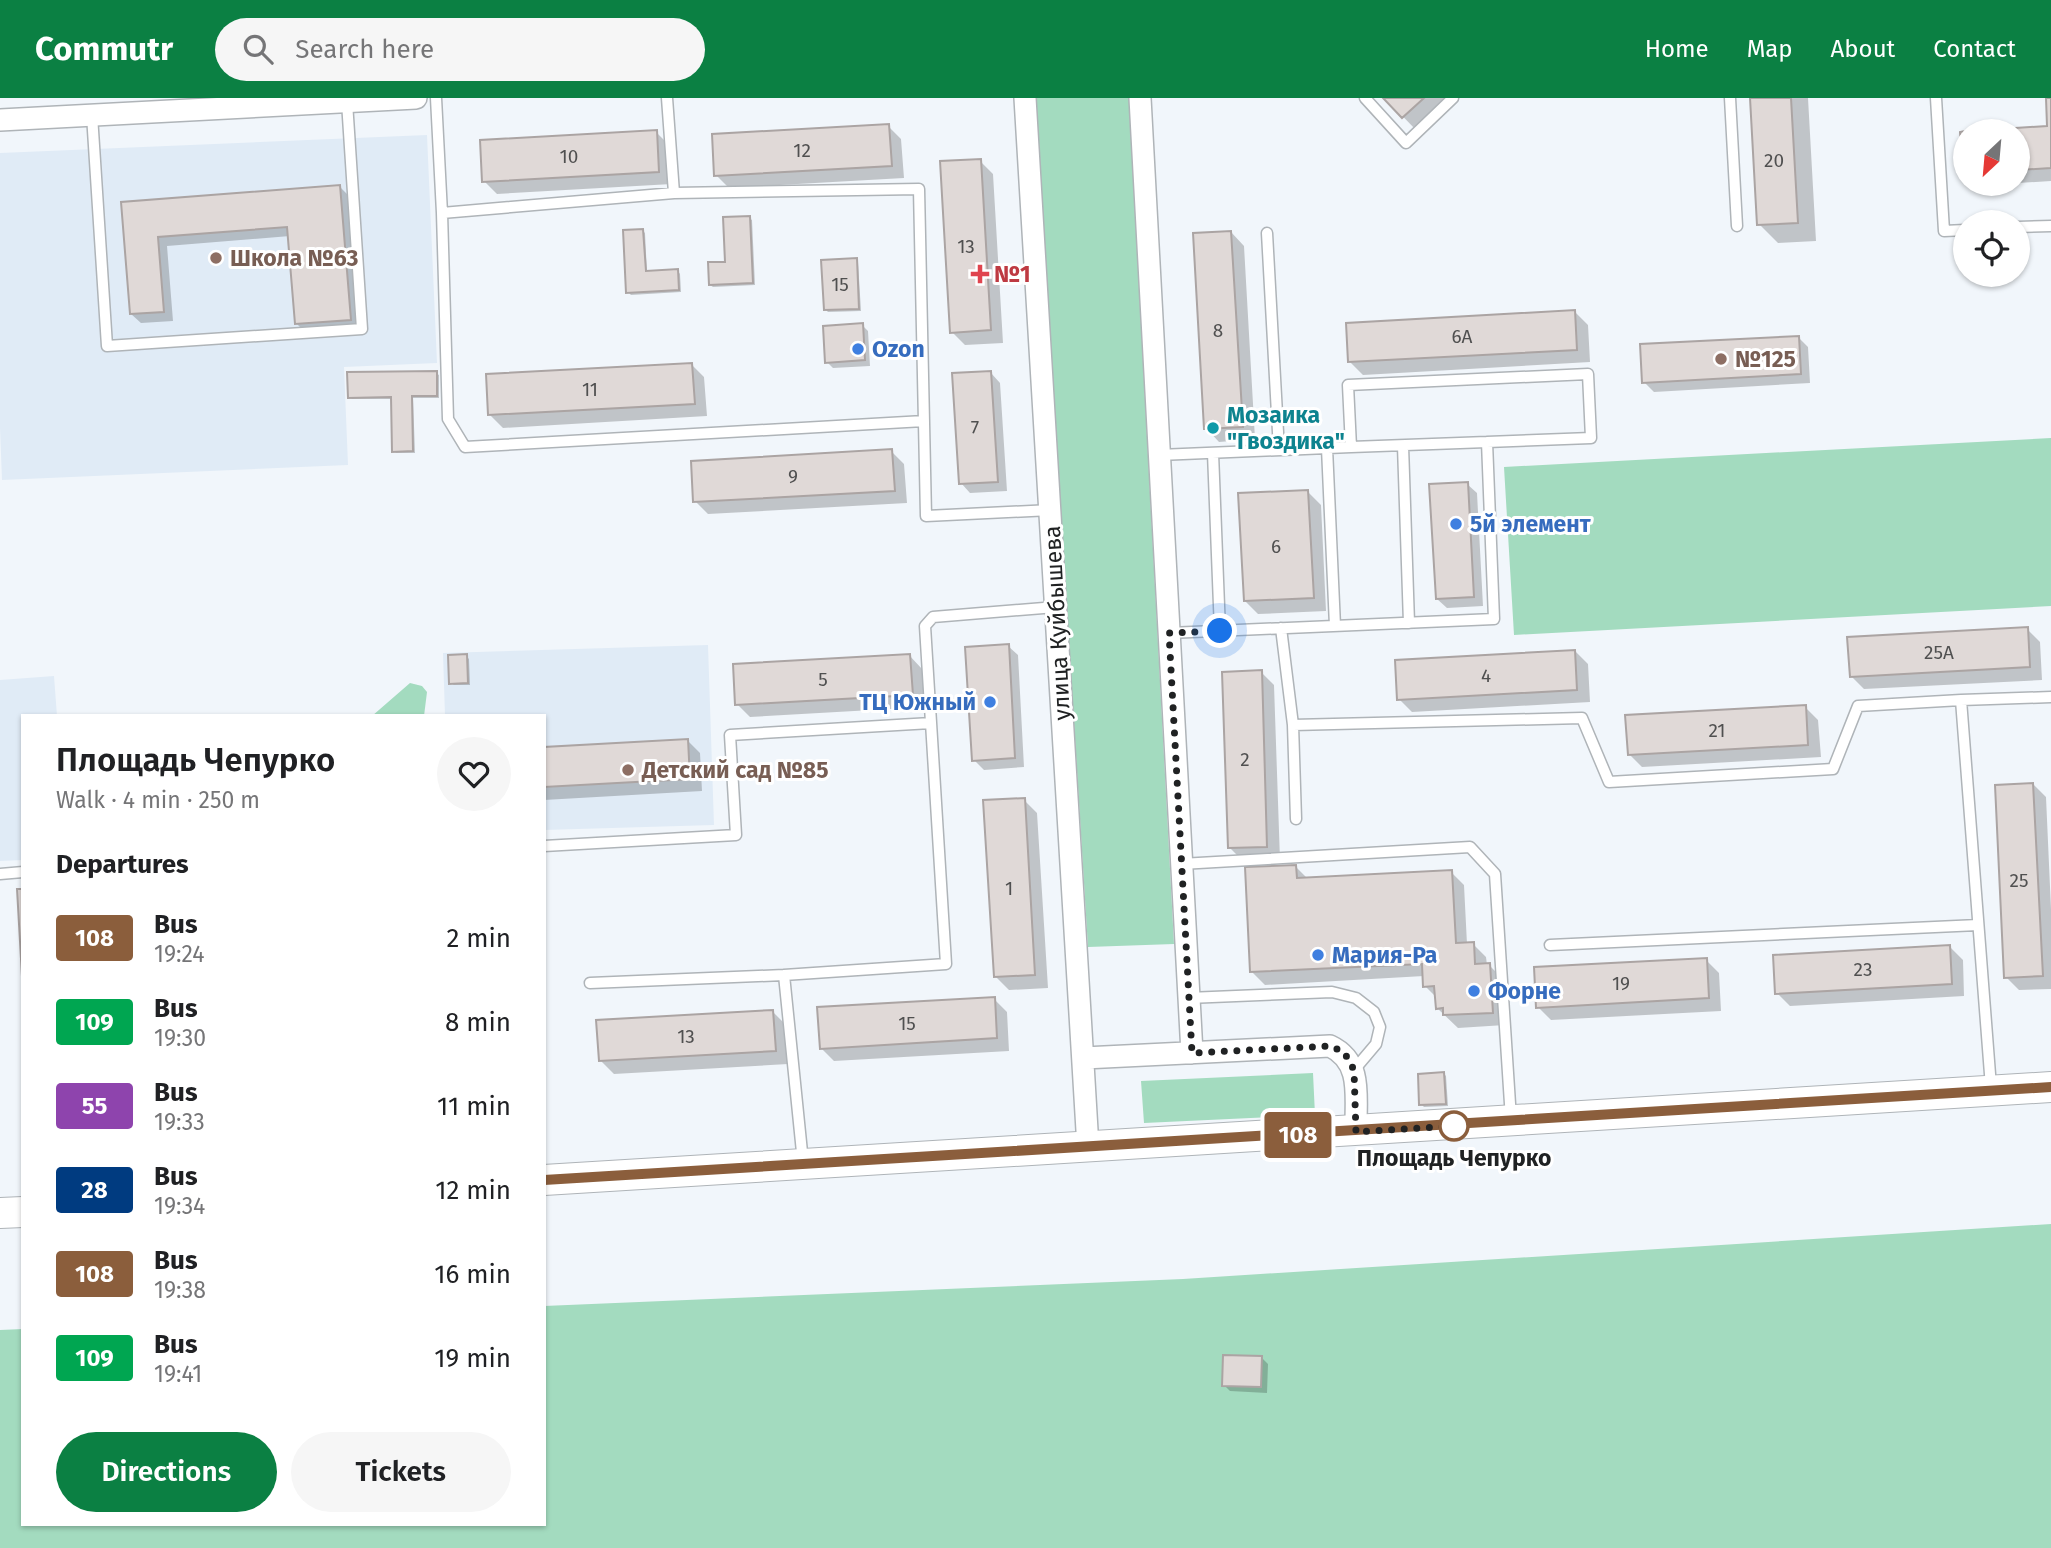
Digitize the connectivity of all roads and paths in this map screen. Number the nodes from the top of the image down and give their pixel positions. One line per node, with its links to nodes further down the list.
1 (415, 98): 11 (street)
2 (436, 98): 16 (lane)
3 (667, 98): 15 (lane)
4 (1025, 98): 30 (street, улица Куйбышева)
5 (1140, 98): 29 (street)
6 (1365, 98): 7 (lane)
7 (1453, 98)
8 (1730, 98): 17 (lane)
9 (1937, 98): 20 (lane)
10 (260, 102): 11 (street); 12 (street)
11 (347, 102): 13 (lane)
12 (130, 106): 13 (street)
13 (92, 115): 14 (street)
14 (0, 120)
15 (674, 193): 16 (lane); 22 (lane)
16 (442, 213): 22 (lane)
17 (1737, 226)
18 (2051, 226): 19 (lane)
19 (2030, 227)
20 (1953, 231)
21 (1267, 233): 27 (lane)
22 (924, 421): 30 (lane)
23 (1487, 442): 24 (lane); 26 (lane); 32 (lane)
24 (1403, 446): 26 (lane); 32 (lane)
25 (1327, 447): 26 (lane); 27 (lane); 33 (lane)
26 (1351, 447)
27 (1279, 450): 28 (lane)
28 (1213, 453): 29 (lane); 35 (lane)
29 (1159, 455): 36 (street)
30 (1051, 510): 31 (street, улица Куйбышева)
31 (1056, 607): 39 (lane); 52 (street, улица Куйбышева)
32 (1409, 623): 33 (lane)
33 (1335, 626): 34 (lane)
34 (1281, 628): 35 (lane); 40 (lane)
35 (1220, 631): 36 (lane)
36 (1169, 633): 43 (street)
37 (2051, 697): 38 (lane)
38 (1961, 700): 40 (lane); 46 (lane)
39 (931, 723): 42 (lane); 48 (lane)
40 (1293, 725): 41 (lane)
41 (1297, 819)
42 (546, 846)
43 (1181, 864): 50 (street); 56 (lane)
44 (21, 872): 45 (lane)
45 (0, 874)
46 (1978, 925): 47 (lane); 55 (lane)
47 (1550, 945)
48 (784, 975): 49 (lane); 59 (lane)
49 (590, 983)
50 (1188, 998): 51 (street); 53 (lane)
51 (1192, 1053): 52 (street); 53 (street)
52 (1084, 1058): 58 (street, улица Куйбышева)
53 (1354, 1070): 57 (street)
54 (2051, 1087): 55 (main road)
55 (1992, 1090): 56 (main road)
56 (1511, 1122): 57 (main road)
57 (1356, 1132): 58 (main road)
58 (1088, 1147): 59 (main road)
59 (804, 1164): 60 (main road)
60 (546, 1180)
61 (21, 1212): 62 (main road)
62 (0, 1213)

